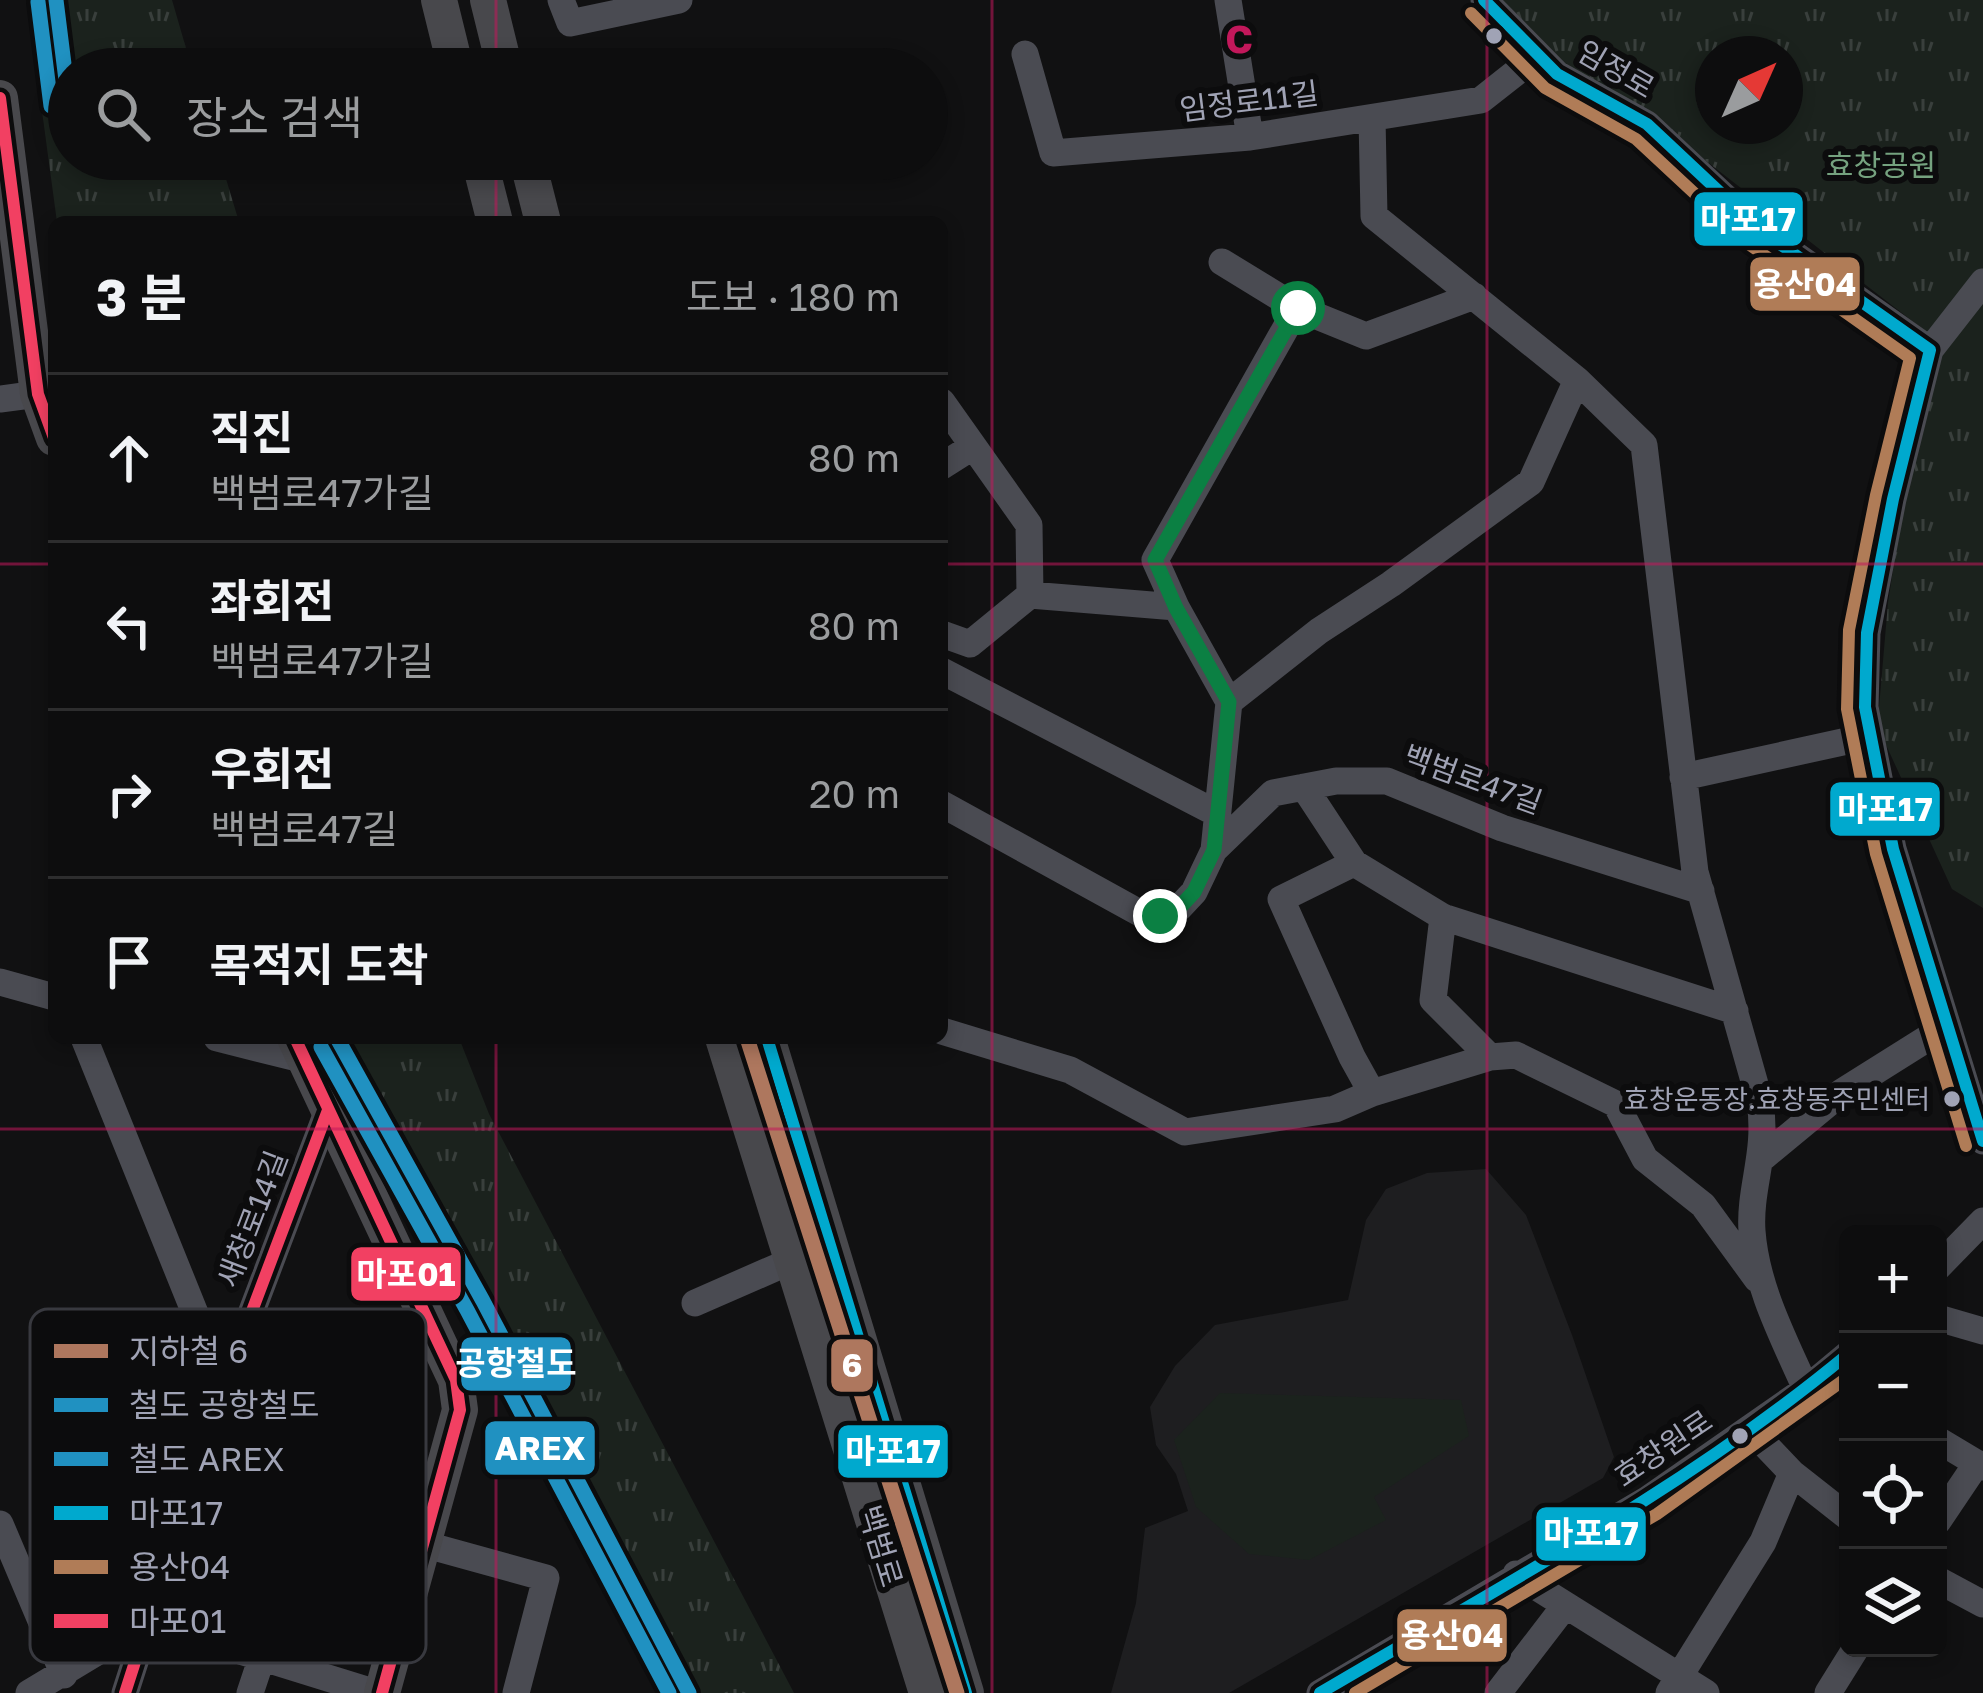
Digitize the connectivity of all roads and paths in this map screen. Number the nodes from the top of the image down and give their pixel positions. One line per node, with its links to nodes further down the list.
1 (439, 0): 8 (main road)
2 (488, 0): 9 (main road)
3 (561, 0): 7 (street)
4 (679, 0): 7 (street)
5 (1228, 0): 14 (street)
6 (1484, 0): 11 (street, 임정로)
7 (598, 8)
8 (452, 48)
9 (500, 48)
10 (1025, 54): 14 (street, 임정로11길)
11 (1538, 55): 13 (street, 임정로11길); 23 (street, 임정로)
12 (0, 98): 25 (main road)
13 (1372, 118): 14 (street, 임정로11길); 21 (street)
14 (1250, 137)
15 (485, 180): 17 (main road)
16 (532, 180): 18 (main road)
17 (494, 216)
18 (541, 216)
19 (1222, 262): 22 (street)
20 (1983, 282): 23 (street)
21 (1474, 296): 22 (street); 24 (street)
22 (1298, 308): 31 (street)
23 (1930, 350): 35 (street)
24 (1577, 380): 34 (street); 36 (street)
25 (46, 396): 26 (street)
26 (0, 399)
27 (948, 411): 28 (street)
28 (972, 447): 29 (street); 30 (street)
29 (948, 462)
30 (1030, 596): 31 (street); 32 (street)
31 (1176, 608): 34 (street)
32 (948, 636)
33 (948, 674): 39 (street)
34 (1229, 702): 39 (street)
35 (1870, 736): 36 (street); 47 (street)
36 (1683, 777): 42 (street)
37 (1304, 787): 40 (street, 백범로47길); 41 (street); 42 (street, 백범로47길)
38 (948, 807): 40 (street, 백범로47길)
39 (1216, 813): 40 (street)
40 (1214, 850)
41 (1354, 863): 43 (street); 55 (street)
42 (1701, 891): 46 (street)
43 (1443, 916): 46 (street); 54 (street)
44 (0, 982): 45 (street)
45 (48, 995)
46 (1735, 1011): 58 (street)
47 (1947, 1026): 57 (street); 58 (street)
48 (948, 1033): 55 (street)
49 (86, 1044): 64 (street)
50 (262, 1044): 53 (street)
51 (725, 1044): 61 (main road, 백범로)
52 (769, 1044): 85 (main road, 백범로)
53 (300, 1049): 56 (main road)
54 (1490, 1057): 55 (street); 62 (street)
55 (1372, 1093)
56 (328, 1110): 65 (street, 새창로14길); 66 (main road)
57 (1983, 1141)
58 (1761, 1160): 62 (street)
59 (1983, 1221): 60 (street)
60 (1947, 1258)
61 (791, 1261): 63 (street); 94 (main road, 백범로)
62 (1762, 1287): 70 (street)
63 (695, 1303)
64 (193, 1309)
65 (253, 1309)
66 (422, 1309)
67 (426, 1317): 78 (main road)
68 (1947, 1321): 69 (street)
69 (1983, 1331)
70 (1832, 1376): 71 (street, 효창원로)
71 (1750, 1430): 74 (street); 80 (street, 효창원로)
72 (1941, 1441): 73 (street)
73 (1980, 1465): 75 (street)
74 (1792, 1474): 76 (street); 95 (street)
75 (1947, 1509)
76 (1839, 1510)
77 (0, 1524): 82 (street)
78 (426, 1533)
79 (426, 1545): 100 (street)
80 (1516, 1574): 84 (street); 102 (street, 효창원로)
81 (1947, 1585): 83 (street)
82 (30, 1595)
83 (1983, 1604)
84 (1564, 1606): 95 (street); 103 (street)
85 (954, 1654): 94 (main road); 101 (main road, 백범로)
86 (1850, 1657): 105 (street)
87 (59, 1663): 93 (street)
88 (84, 1663): 93 (street)
89 (134, 1663): 97 (street, 새창로14길)
90 (260, 1663): 98 (street)
91 (282, 1663): 99 (street)
92 (388, 1663): 99 (main road)
93 (64, 1676): 96 (street)
94 (923, 1679)
95 (1675, 1686): 104 (street)
96 (29, 1693)
97 (125, 1693)
98 (250, 1693)
99 (379, 1693)
100 (516, 1693)
101 (966, 1693)
102 (1320, 1693)
103 (1498, 1693)
104 (1706, 1693)
105 (1828, 1693)

